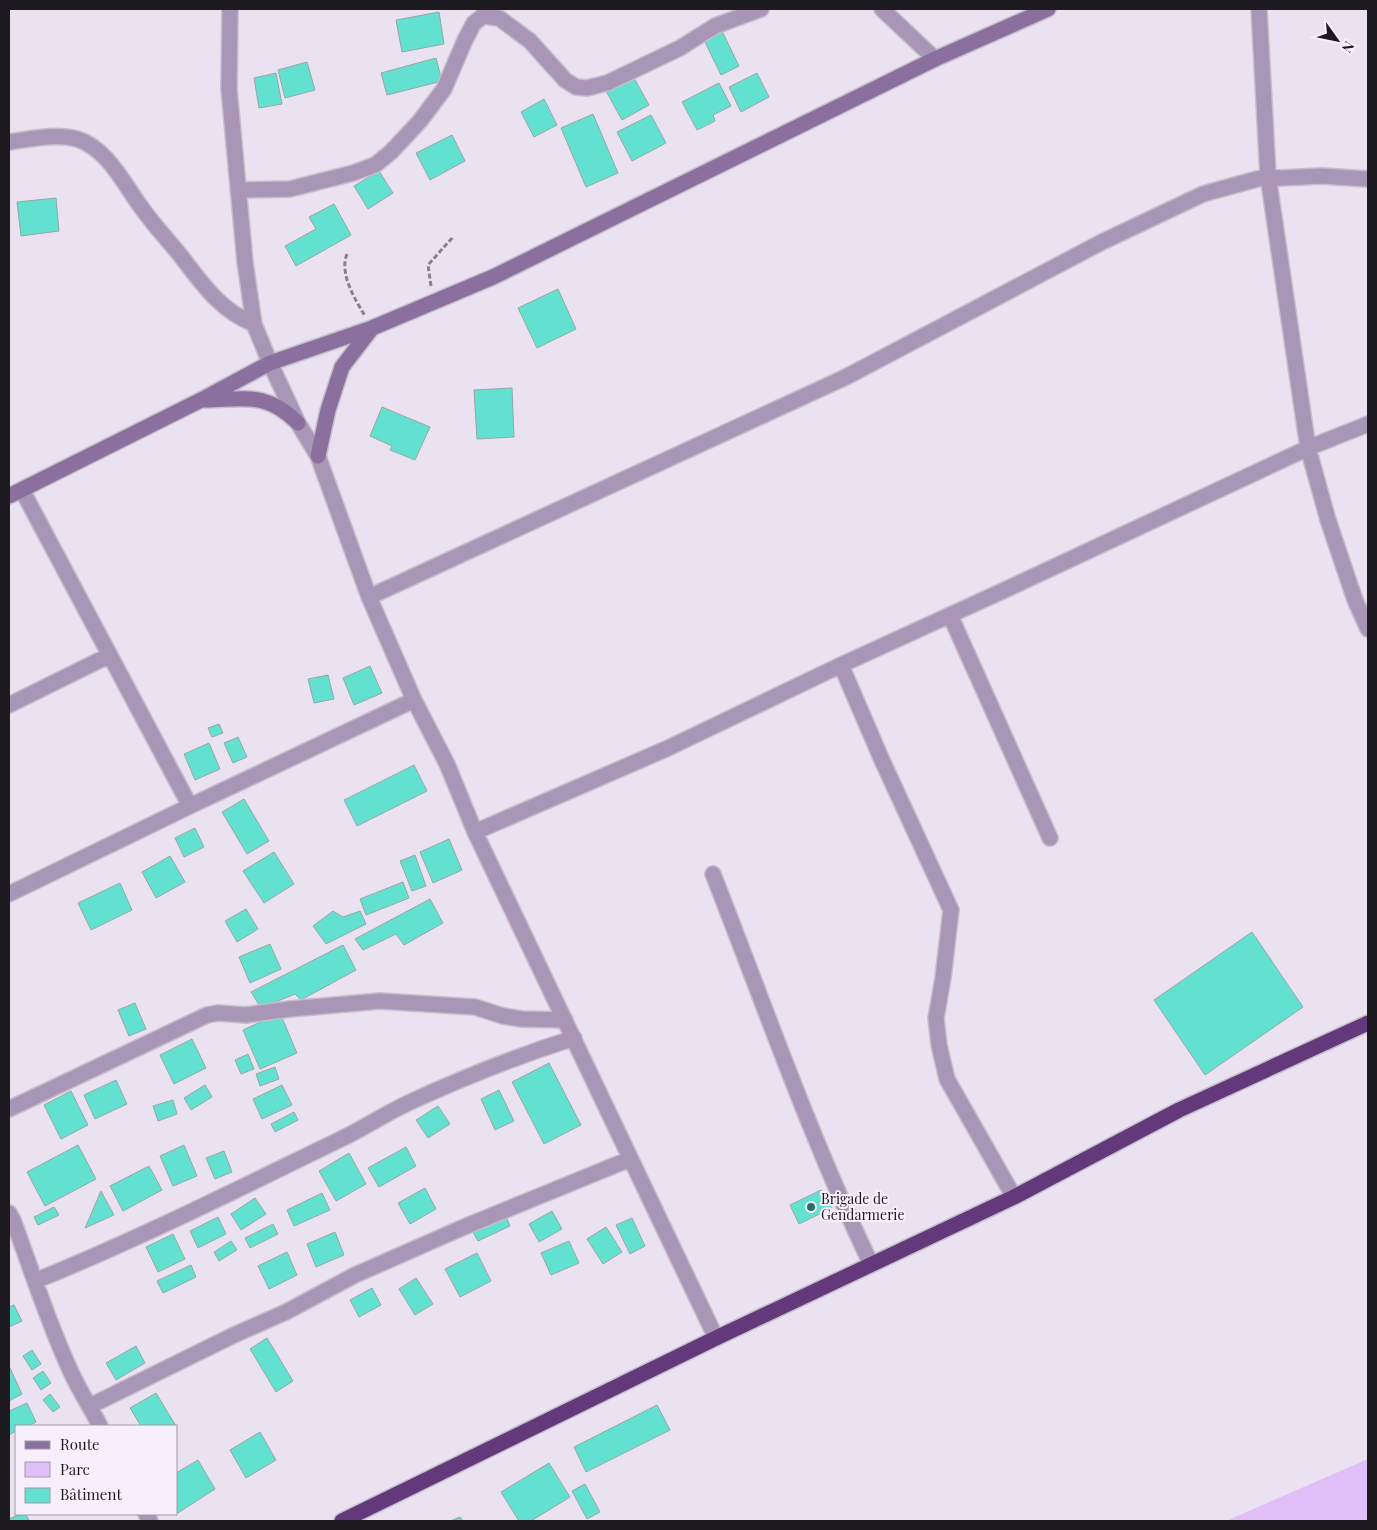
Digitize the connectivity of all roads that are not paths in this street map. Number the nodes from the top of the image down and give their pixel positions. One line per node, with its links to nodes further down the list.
1 (230, 9): 10 (street)
2 (761, 9): 10 (street)
3 (882, 9): 6 (street)
4 (1048, 9): 6 (street)
5 (1259, 9): 8 (street)
6 (936, 58): 12 (street)
7 (9, 142): 11 (street)
8 (1268, 176): 9 (street); 17 (street); 20 (street)
9 (1368, 179)
10 (238, 190): 11 (street)
11 (254, 324): 13 (street)
12 (372, 328): 13 (street); 18 (street)
13 (270, 363): 14 (street); 15 (street)
14 (201, 400): 15 (street); 19 (street)
15 (298, 423): 18 (street)
16 (1368, 424): 17 (street)
17 (1308, 448): 21 (street); 22 (street)
18 (318, 456): 20 (street)
19 (15, 493): 23 (street)
20 (369, 597): 25 (street)
21 (950, 615): 24 (street); 29 (street)
22 (1368, 629)
23 (110, 655): 26 (street); 27 (street)
24 (841, 664): 28 (street); 37 (street)
25 (414, 700): 27 (street); 28 (street)
26 (9, 705)
27 (190, 806): 31 (street)
28 (475, 832): 32 (street)
29 (1050, 838)
30 (713, 874): 39 (street)
31 (9, 894)
32 (565, 1020): 34 (street); 35 (street)
33 (1368, 1023): 37 (highway)
34 (574, 1038): 36 (street); 40 (street)
35 (9, 1109)
36 (630, 1159): 41 (street); 42 (street)
37 (1014, 1197): 39 (highway)
38 (9, 1213): 40 (street)
39 (871, 1264): 41 (highway)
40 (35, 1281): 42 (street)
41 (716, 1338): 44 (highway)
42 (90, 1406): 43 (street)
43 (100, 1425)
44 (342, 1521)

